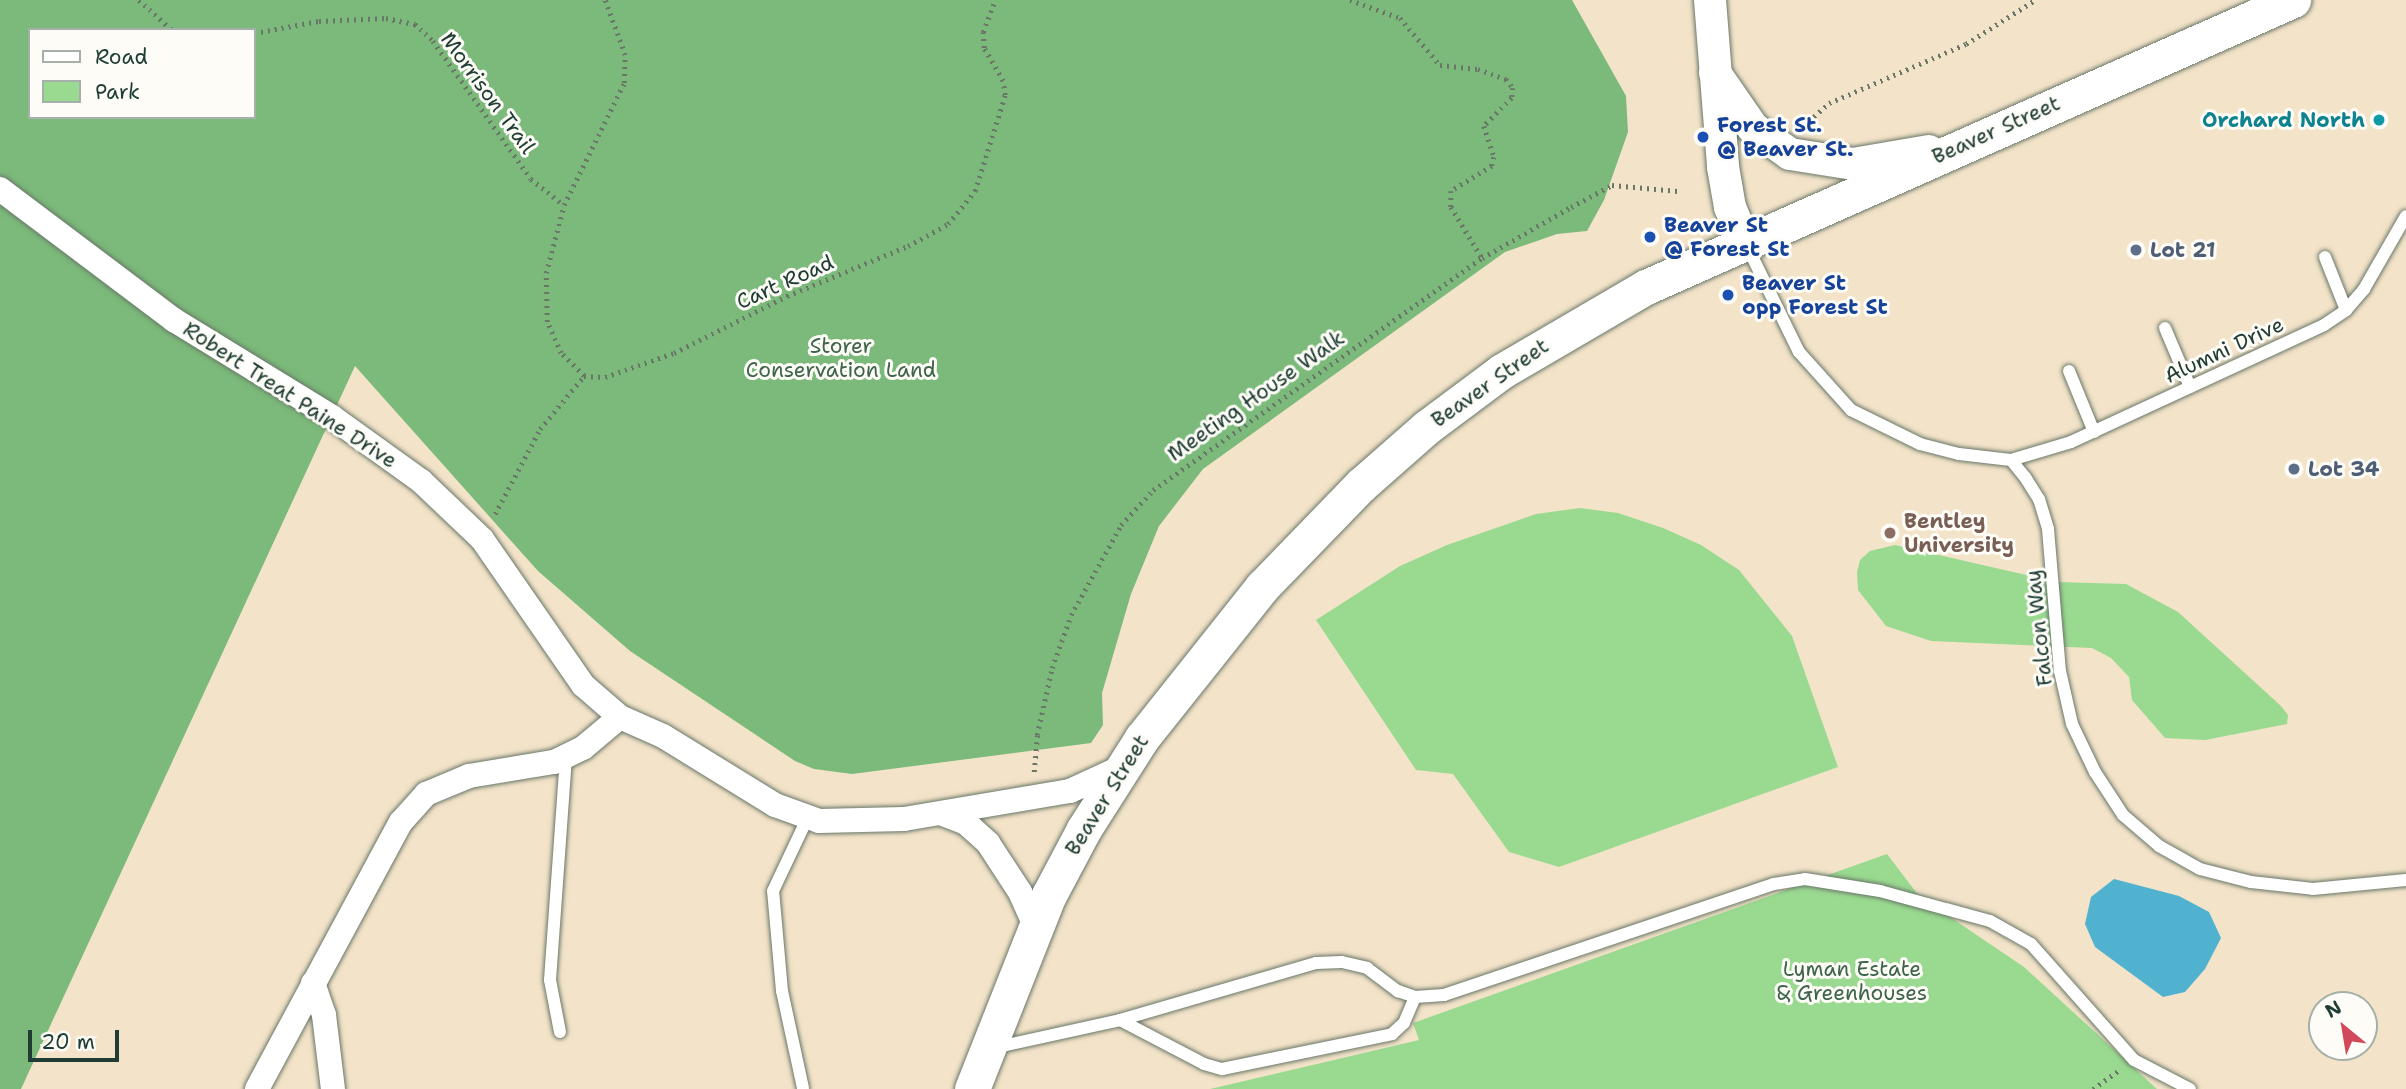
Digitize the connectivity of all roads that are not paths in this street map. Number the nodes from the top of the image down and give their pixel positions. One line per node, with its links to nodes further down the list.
1 (1710, 0): 3 (street)
2 (2293, 0): 4 (main road, Beaver Street)
3 (1714, 73): 4 (street); 7 (street)
4 (1997, 130): 7 (main road, Beaver Street)
5 (0, 189): 15 (street, Robert Treat Paine Drive)
6 (2406, 216): 9 (lane, Alumni Drive)
7 (1744, 241): 14 (lane); 17 (main road, Beaver Street)
8 (2325, 257): 9 (lane)
9 (2346, 310): 12 (lane, Alumni Drive)
10 (2165, 328): 12 (lane)
11 (2069, 370): 13 (lane)
12 (2190, 387): 13 (lane, Alumni Drive)
13 (2094, 432): 14 (lane, Alumni Drive)
14 (2011, 460): 20 (lane, Falcon Way)
15 (620, 717): 16 (street); 19 (street, Robert Treat Paine Drive)
16 (566, 756): 22 (street); 25 (lane)
17 (1123, 766): 18 (street, Robert Treat Paine Drive); 21 (main road, Beaver Street)
18 (943, 814): 19 (street, Robert Treat Paine Drive); 21 (street)
19 (808, 817): 28 (lane)
20 (2406, 880)
21 (1035, 925): 26 (main road, Beaver Street)
22 (313, 983): 29 (street); 30 (street)
23 (1415, 997): 24 (lane); 24 (lane); 31 (lane)
24 (1120, 1020): 26 (lane)
25 (560, 1032)
26 (986, 1049): 27 (main road, Beaver Street)
27 (974, 1087)
28 (803, 1088)
29 (257, 1089)
30 (333, 1089)
31 (2190, 1089)

